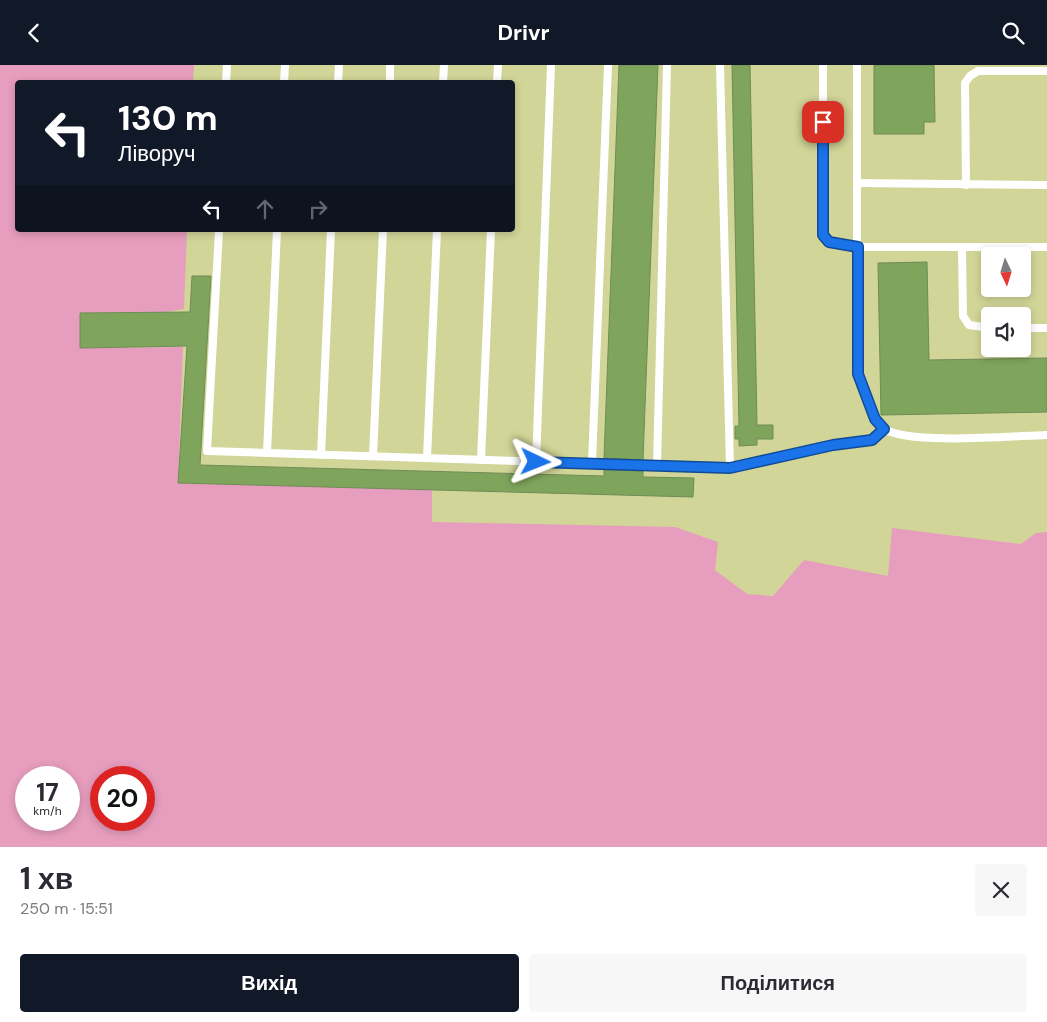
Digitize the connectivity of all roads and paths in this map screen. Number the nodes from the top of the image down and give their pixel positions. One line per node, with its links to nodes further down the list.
1 (227, 65): 14 (lane)
2 (285, 65): 15 (lane)
3 (339, 65): 16 (lane)
4 (390, 65): 17 (lane)
5 (444, 65): 18 (lane)
6 (498, 65): 19 (lane)
7 (551, 65): 42 (lane)
8 (608, 65): 43 (lane)
9 (667, 65): 44 (lane)
10 (720, 65): 45 (lane)
11 (823, 65): 29 (lane)
12 (857, 65): 20 (lane)
13 (1047, 71): 21 (lane)
14 (226, 80)
15 (284, 80)
16 (338, 80)
17 (390, 80)
18 (443, 80)
19 (497, 80)
20 (859, 183): 21 (lane); 29 (lane)
21 (966, 185): 22 (lane)
22 (1047, 185)
23 (219, 232): 37 (lane)
24 (277, 232): 37 (lane)
25 (331, 232): 38 (lane)
26 (383, 232): 39 (lane)
27 (437, 232): 40 (lane)
28 (491, 232): 41 (lane)
29 (858, 247): 30 (lane); 35 (lane)
30 (962, 247): 31 (lane); 32 (lane)
31 (1047, 247)
32 (981, 327)
33 (1047, 327): 34 (lane)
34 (1031, 328)
35 (884, 429): 36 (lane); 45 (lane)
36 (1047, 435)
37 (267, 453): 38 (lane)
38 (320, 455): 39 (lane)
39 (373, 456): 40 (lane)
40 (427, 458): 41 (lane)
41 (481, 460): 42 (lane)
42 (536, 462): 43 (lane)
43 (592, 463): 44 (lane)
44 (657, 465): 45 (lane)
45 (730, 468)

